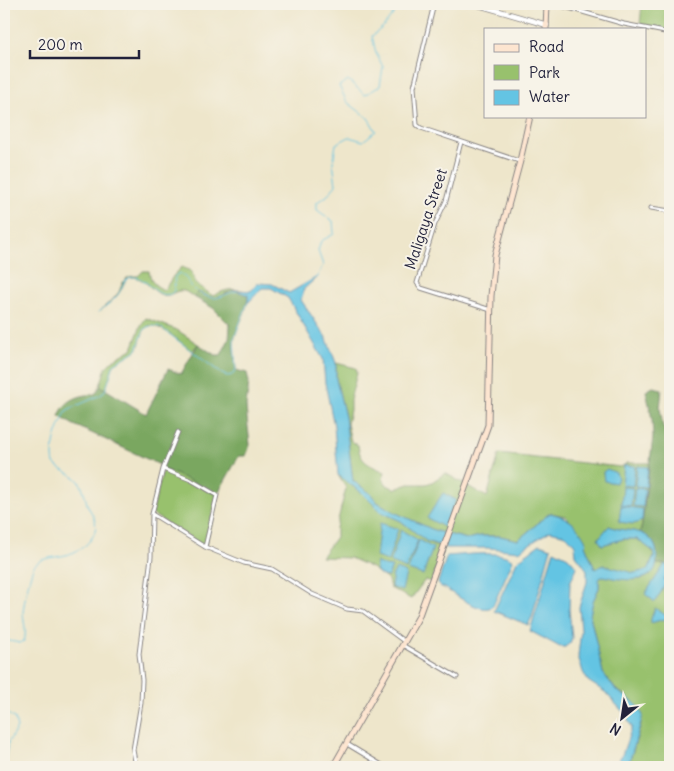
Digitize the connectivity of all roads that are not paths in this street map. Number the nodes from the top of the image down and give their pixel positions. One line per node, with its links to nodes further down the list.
1 (434, 4): 10 (street)
2 (475, 4): 5 (street)
3 (547, 4): 5 (main road)
4 (555, 4): 6 (street)
5 (547, 27)
6 (644, 28)
7 (646, 28): 8 (street)
8 (670, 33)
9 (530, 118): 11 (main road)
10 (461, 142): 11 (street); 14 (street, Maligaya Street)
11 (520, 162): 14 (main road)
12 (652, 208): 13 (street)
13 (670, 211)
14 (491, 310): 19 (main road)
15 (178, 432): 16 (street)
16 (163, 469): 17 (street); 18 (street)
17 (152, 514): 18 (street); 22 (street)
18 (205, 547): 19 (street)
19 (405, 644): 20 (street); 21 (main road)
20 (457, 677)
21 (348, 744): 23 (main road); 24 (street)
22 (136, 767)
23 (333, 767)
24 (385, 767)

